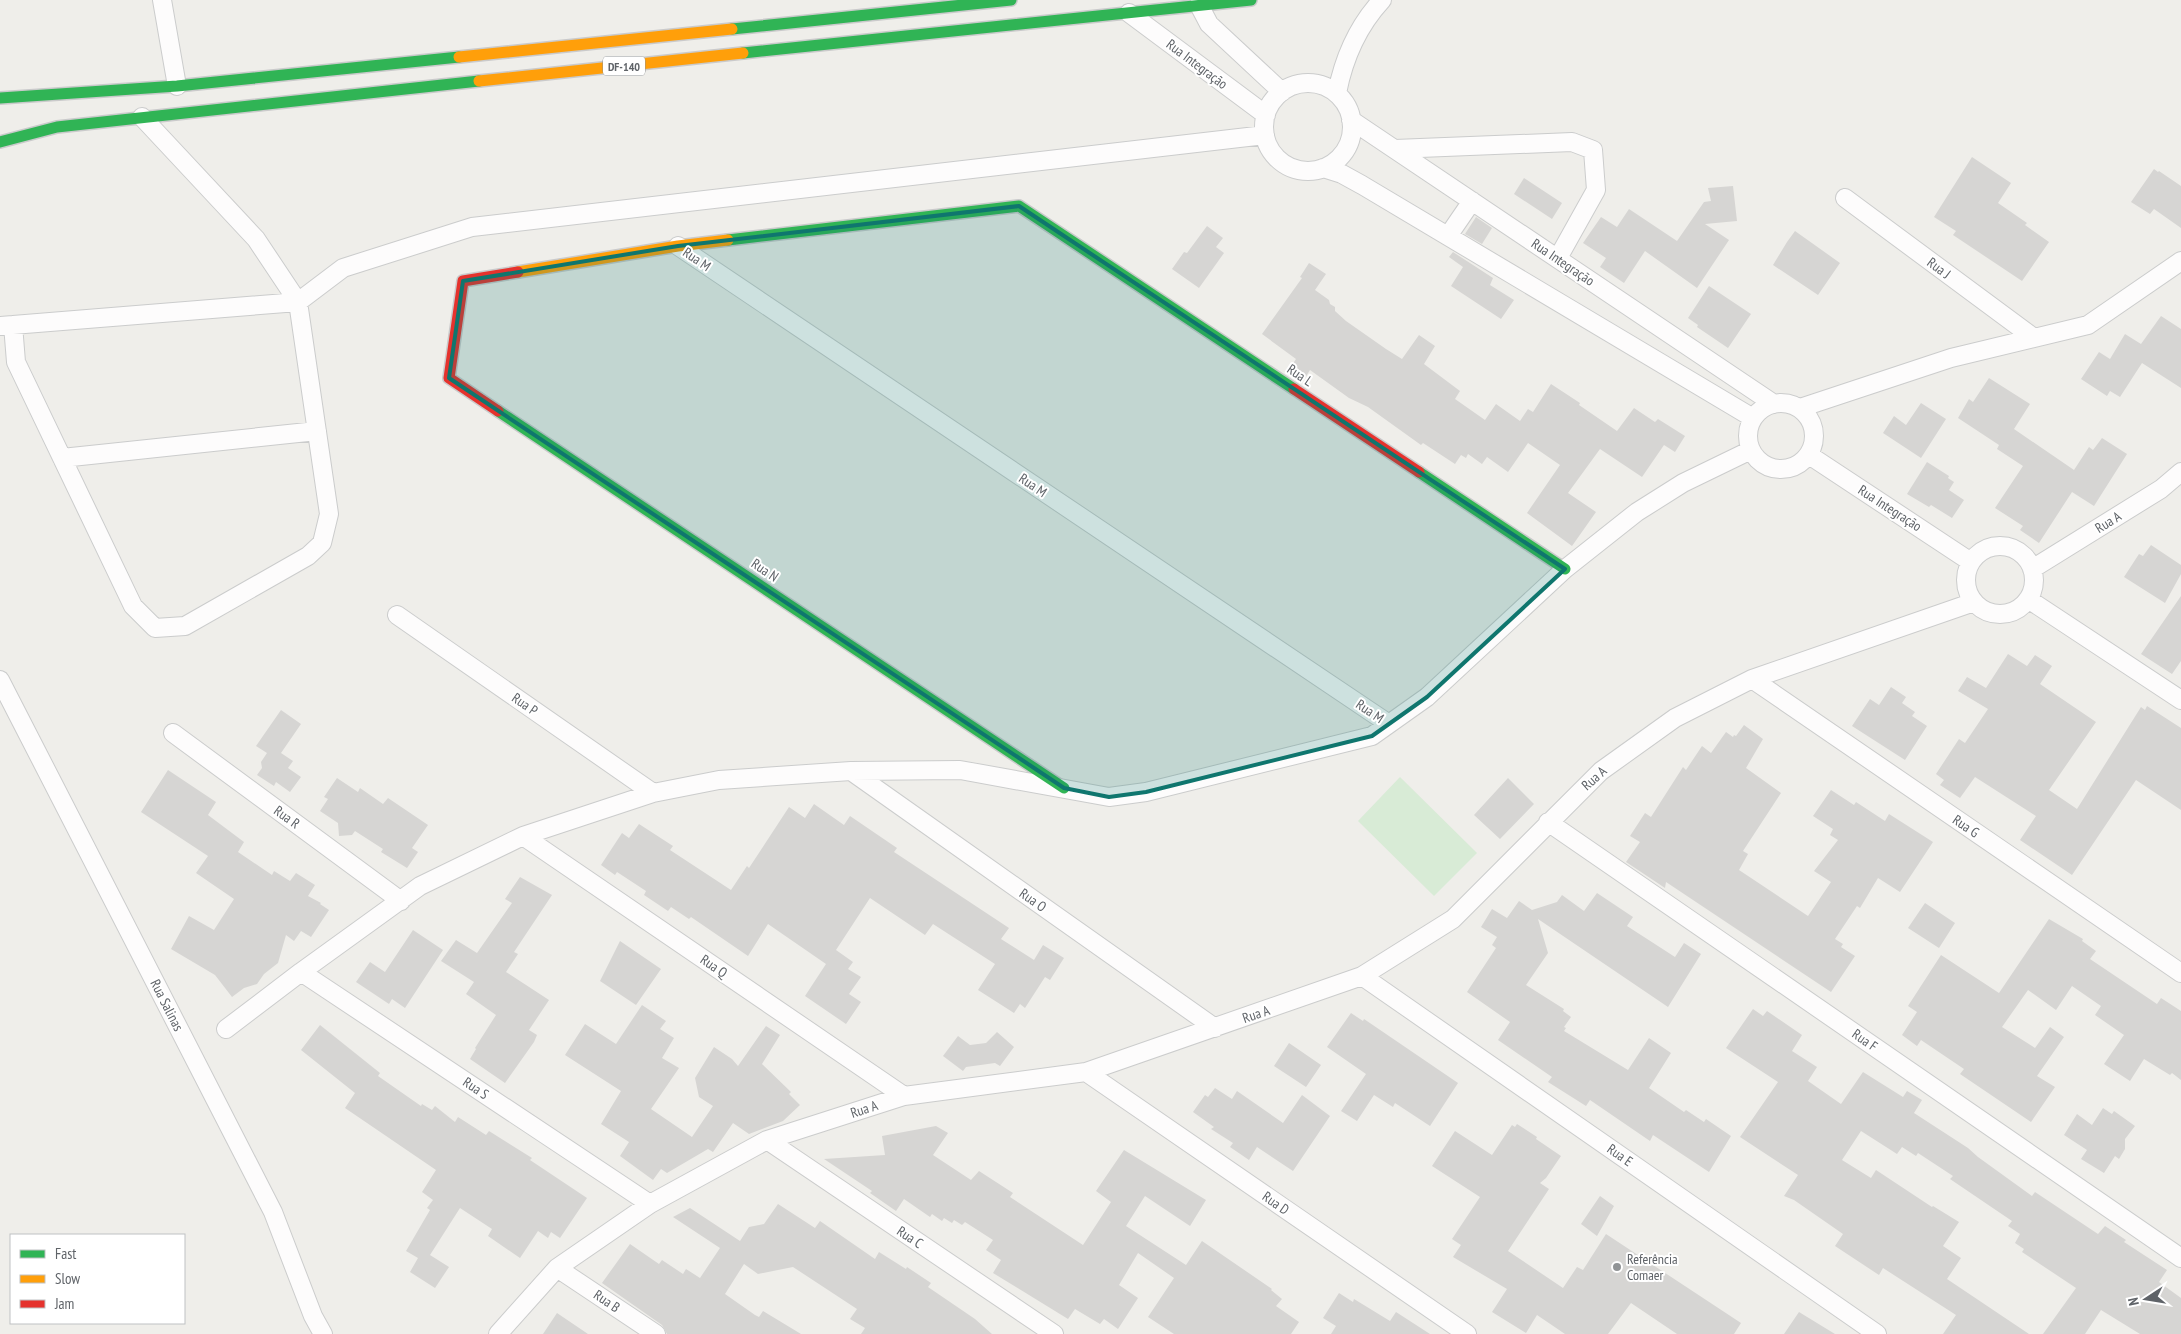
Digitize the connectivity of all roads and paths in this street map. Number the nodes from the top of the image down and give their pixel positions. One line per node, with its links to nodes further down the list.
1 (162, 0): 7 (street)
2 (1011, 0): 7 (main road, DF-140)
3 (1251, 0): 5 (main road, DF-140)
4 (1382, 0): 9 (street)
5 (1199, 5): 6 (main road, DF-140); 8 (street)
6 (1129, 13): 11 (street, Rua Integração); 12 (main road, DF-140)
7 (176, 86): 10 (main road, DF-140)
8 (1282, 92): 9 (street); 11 (street)
9 (1337, 93): 13 (street)
10 (0, 98)
11 (1266, 115): 14 (street)
12 (142, 117): 15 (main road, DF-140); 24 (street)
13 (1352, 120): 16 (street, Rua Integração); 17 (street)
14 (1265, 135): 17 (street); 24 (street)
15 (0, 142)
16 (1395, 148): 19 (street, Rua Integração); 22 (street)
17 (1323, 168): 20 (street)
18 (1845, 198): 26 (street, Rua J)
19 (1472, 201): 20 (street); 22 (street, Rua Integração)
20 (1448, 236): 29 (street)
21 (678, 246): 36 (main road, Rua L); 44 (street, Rua M); 47 (main road, Rua N)
22 (1558, 258): 27 (street, Rua Integração)
23 (2181, 261): 26 (street)
24 (298, 302): 25 (street); 30 (street)
25 (7, 326): 33 (street)
26 (2034, 338): 28 (street)
27 (1774, 404): 28 (street); 29 (street)
28 (1800, 408): 32 (street)
29 (1753, 418): 31 (street)
30 (317, 431): 33 (street); 33 (street)
31 (1751, 450): 32 (street); 36 (street)
32 (1810, 455): 35 (street, Rua Integração)
33 (62, 458)
34 (2181, 472): 37 (street, Rua A)
35 (1971, 562): 37 (street); 39 (street)
36 (1565, 569): 44 (street)
37 (2032, 569): 38 (street)
38 (2028, 599): 39 (street); 43 (street)
39 (1974, 602): 42 (street, Rua A)
40 (397, 616): 48 (street, Rua P)
41 (0, 680): 63 (street, Rua Salinas)
42 (1752, 680): 49 (street, Rua A); 53 (street, Rua G)
43 (2181, 700)
44 (1389, 724): 47 (street)
45 (173, 733): 51 (street, Rua R)
46 (851, 771): 47 (street); 48 (street); 55 (street, Rua O)
47 (1064, 788)
48 (653, 793): 50 (street)
49 (1548, 822): 54 (street, Rua A); 61 (street, Rua F)
50 (523, 836): 51 (street); 58 (street, Rua Q)
51 (401, 901): 52 (street)
52 (301, 972): 56 (street); 60 (street, Rua S)
53 (2181, 973)
54 (1362, 976): 55 (street, Rua A); 68 (street, Rua E)
55 (1215, 1028): 57 (street, Rua A)
56 (226, 1029)
57 (1086, 1072): 58 (street, Rua A); 67 (street, Rua D)
58 (904, 1096): 59 (street, Rua A)
59 (767, 1140): 60 (street, Rua A); 66 (street, Rua C)
60 (650, 1204): 62 (street, Rua A)
61 (2181, 1258)
62 (558, 1268): 64 (street, Rua A); 65 (street, Rua B)
63 (323, 1334)
64 (498, 1334)
65 (656, 1334)
66 (1054, 1334)
67 (1467, 1334)
68 (1877, 1334)

